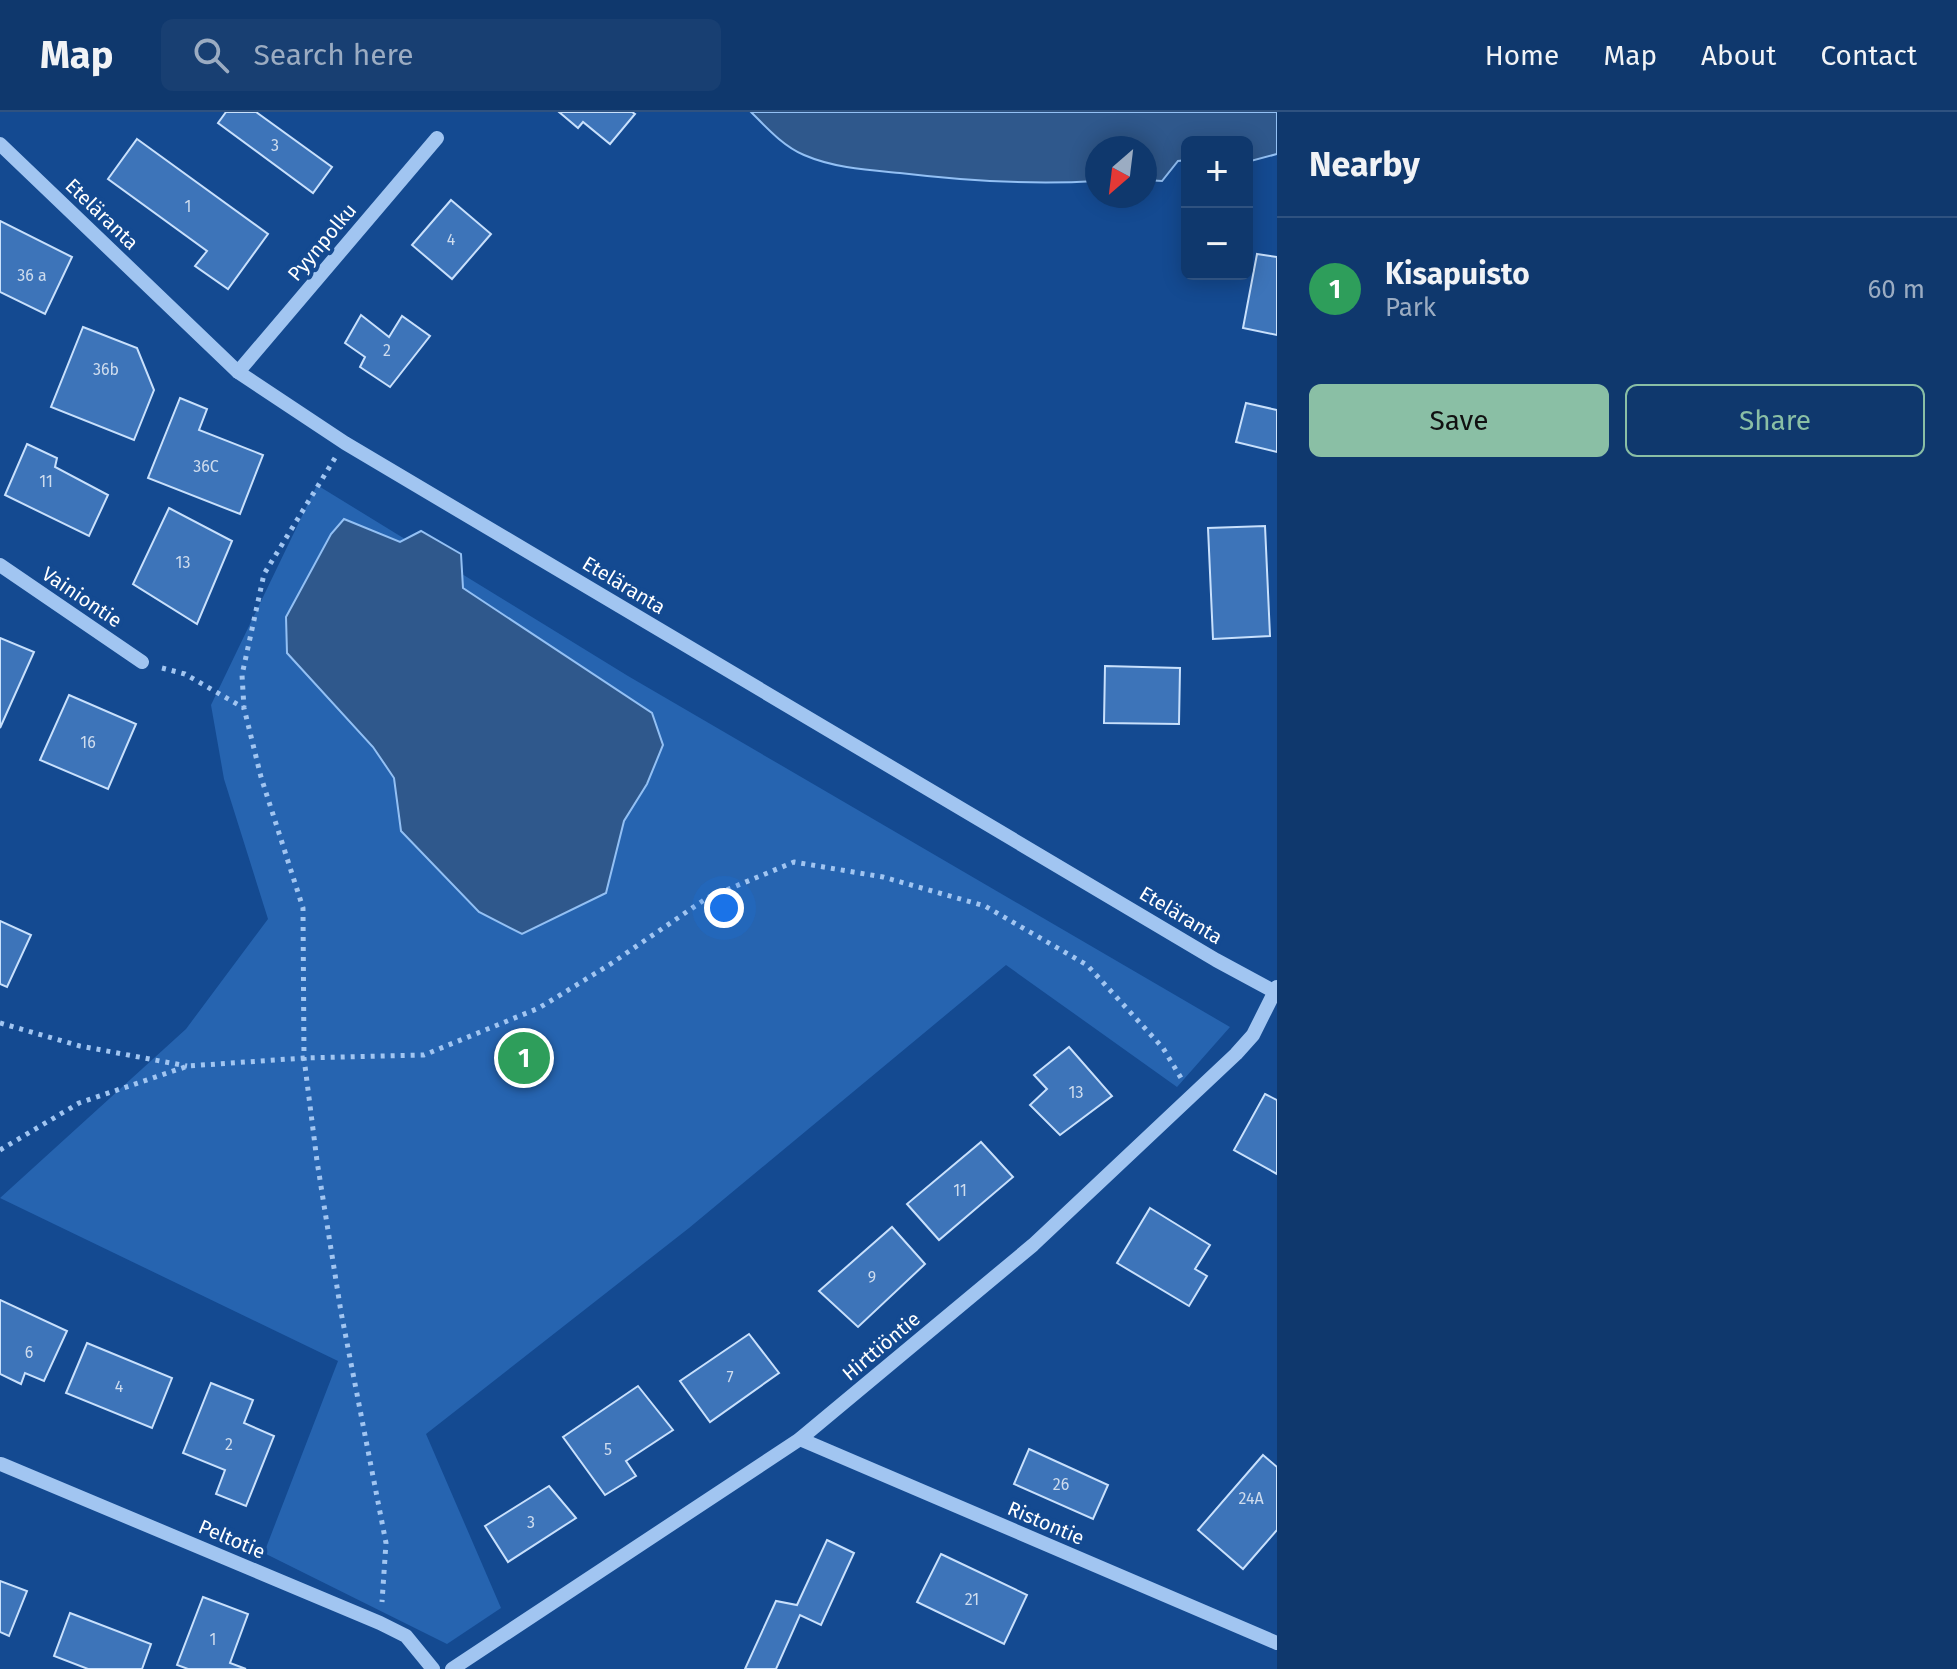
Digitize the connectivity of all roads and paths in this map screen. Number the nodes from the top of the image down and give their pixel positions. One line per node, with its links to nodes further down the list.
1 (437, 138): 3 (street, Pyynpolku)
2 (0, 144): 3 (street, Eteläranta)
3 (238, 372): 4 (street, Eteläranta)
4 (345, 443): 7 (path); 8 (street, Eteläranta)
5 (0, 565): 6 (street, Vainiontie)
6 (142, 662): 7 (path)
7 (244, 708): 10 (path)
8 (1276, 990): 12 (street, Hirttiöntie)
9 (0, 1023): 11 (path)
10 (304, 1058): 11 (path); 12 (path); 16 (path)
11 (188, 1066): 13 (path)
12 (1191, 1096): 14 (street, Hirttiöntie)
13 (0, 1150)
14 (800, 1439): 17 (street, Ristontie); 19 (street, Hirttiöntie)
15 (1, 1464): 16 (street, Peltotie)
16 (380, 1623): 18 (street, Peltotie)
17 (1277, 1643)
18 (433, 1669)
19 (452, 1669)

